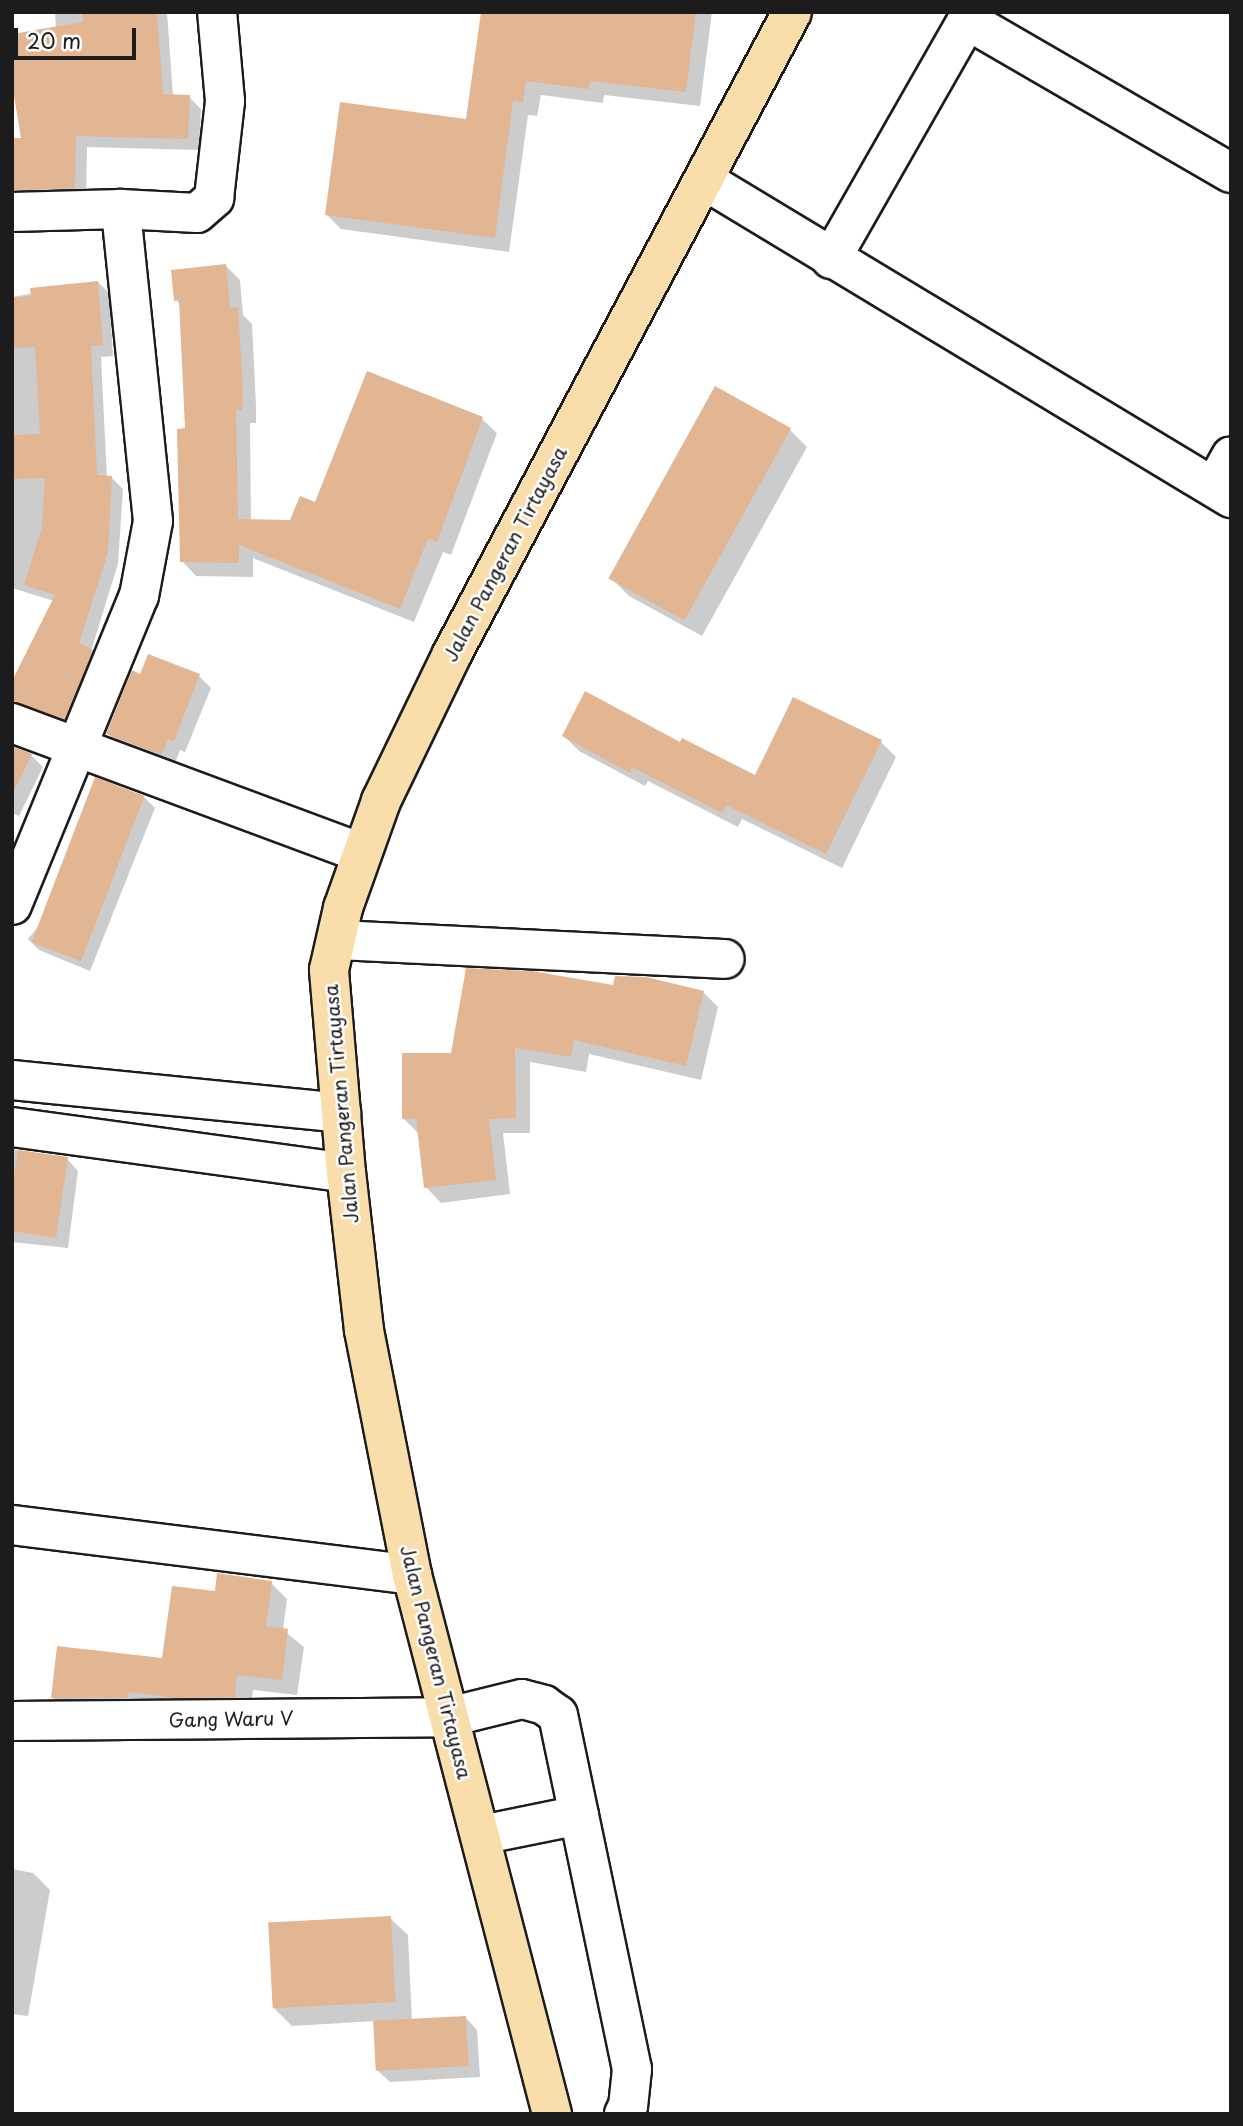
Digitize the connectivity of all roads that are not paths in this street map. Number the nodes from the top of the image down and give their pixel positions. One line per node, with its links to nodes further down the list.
1 (217, 12): 6 (street)
2 (792, 12): 5 (main road, Jalan Pangeran Tirtayasa)
3 (970, 16): 4 (street); 8 (street)
4 (1231, 173)
5 (704, 180): 8 (street); 12 (main road, Jalan Pangeran Tirtayasa)
6 (121, 209): 7 (street); 11 (street)
7 (12, 212)
8 (831, 259): 9 (street)
9 (1225, 480)
10 (12, 723): 11 (street)
11 (78, 748): 12 (street); 13 (street)
12 (362, 853): 14 (main road, Jalan Pangeran Tirtayasa)
13 (12, 905)
14 (337, 940): 15 (street); 17 (main road, Jalan Pangeran Tirtayasa)
15 (725, 959)
16 (12, 1080): 17 (street)
17 (341, 1113): 19 (main road, Jalan Pangeran Tirtayasa)
18 (12, 1128): 19 (street)
19 (346, 1173): 21 (main road, Jalan Pangeran Tirtayasa)
20 (12, 1525): 21 (street)
21 (412, 1575): 22 (main road, Jalan Pangeran Tirtayasa)
22 (449, 1717): 23 (street, Gang Waru V); 24 (street, Gang Waru V); 25 (main road, Jalan Pangeran Tirtayasa)
23 (12, 1721)
24 (579, 1815): 25 (street); 27 (street)
25 (481, 1835): 26 (main road, Jalan Pangeran Tirtayasa)
26 (552, 2114)
27 (624, 2114)

